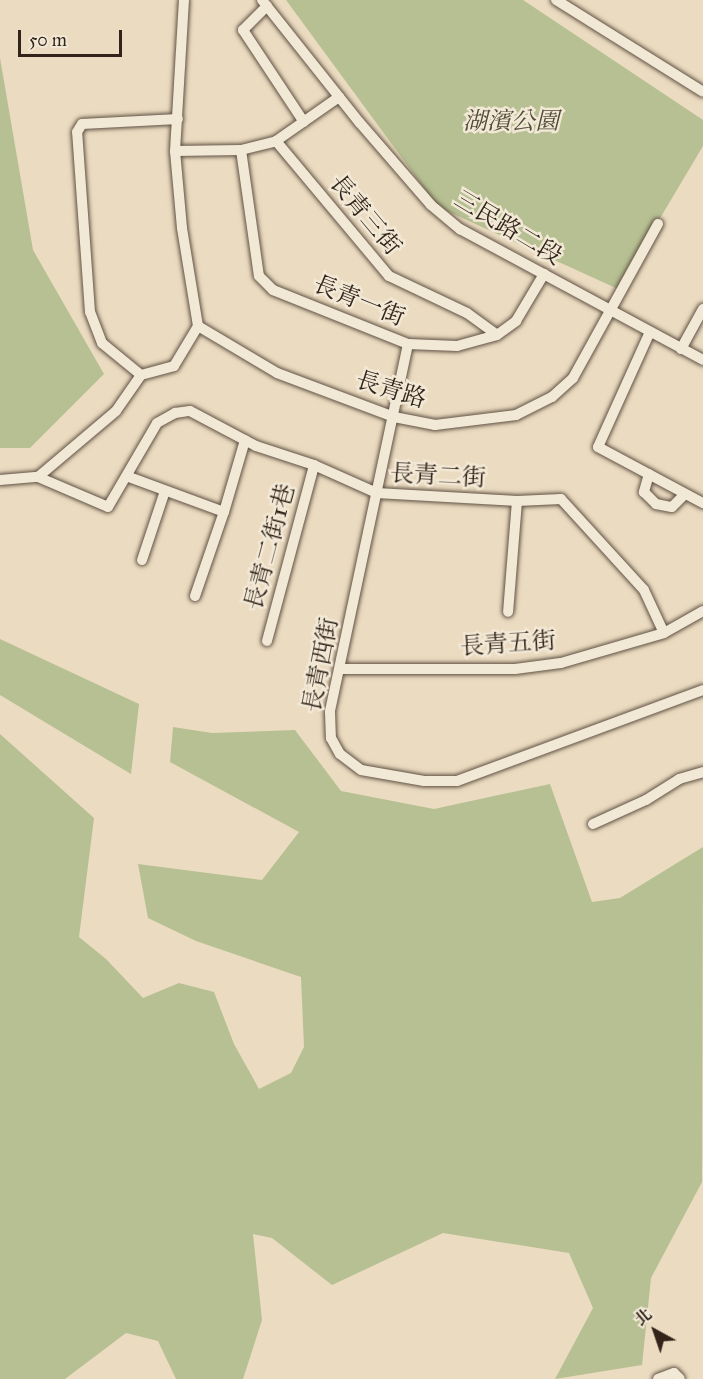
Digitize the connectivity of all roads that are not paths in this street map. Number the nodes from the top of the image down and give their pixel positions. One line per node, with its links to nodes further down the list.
1 (184, 0): 6 (street)
2 (556, 0): 4 (street)
3 (265, 3): 5 (street, 三民路二段); 7 (street)
4 (703, 92)
5 (339, 97): 7 (street); 12 (street, 三民路二段)
6 (178, 119): 10 (street); 21 (street)
7 (304, 122): 8 (street)
8 (276, 141): 9 (street); 17 (street, 長青三街)
9 (241, 150): 10 (street); 18 (street, 長青一街)
10 (175, 151): 15 (street)
11 (658, 224): 14 (street, 長青路)
12 (544, 274): 14 (street, 三民路二段); 17 (street, 長青一街)
13 (703, 309): 19 (street)
14 (612, 312): 16 (street, 三民路二段); 22 (street, 長青路)
15 (198, 326): 21 (street); 22 (street, 長青路)
16 (649, 334): 19 (street, 三民路二段); 25 (street)
17 (497, 335): 18 (street, 長青一街)
18 (408, 344): 22 (street, 長青西街)
19 (681, 349): 20 (street, 三民路二段)
20 (703, 360)
21 (141, 375): 26 (street)
22 (394, 417): 30 (street, 長青西街)
23 (245, 440): 24 (street, 長青二街); 27 (street, 長青二街); 34 (street)
24 (314, 465): 30 (street, 長青二街); 40 (street, 長青二街1巷)
25 (649, 474): 31 (street); 31 (street)
26 (38, 477): 27 (street); 28 (street)
27 (129, 477): 29 (street)
28 (0, 480)
29 (165, 491): 34 (street); 35 (street)
30 (377, 493): 32 (street, 長青二街); 41 (street, 長青西街)
31 (685, 494): 33 (street)
32 (518, 501): 38 (street, 長青二街); 39 (street)
33 (703, 503)
34 (224, 512): 36 (street)
35 (142, 560)
36 (195, 596)
37 (703, 611): 39 (street, 長青五街)
38 (508, 612)
39 (664, 633): 41 (street, 長青五街)
40 (267, 641)
41 (342, 669): 42 (street, 長青西街)
42 (703, 690)
43 (703, 772): 44 (street)
44 (593, 824)
45 (658, 1379): 46 (street)
46 (680, 1379)

